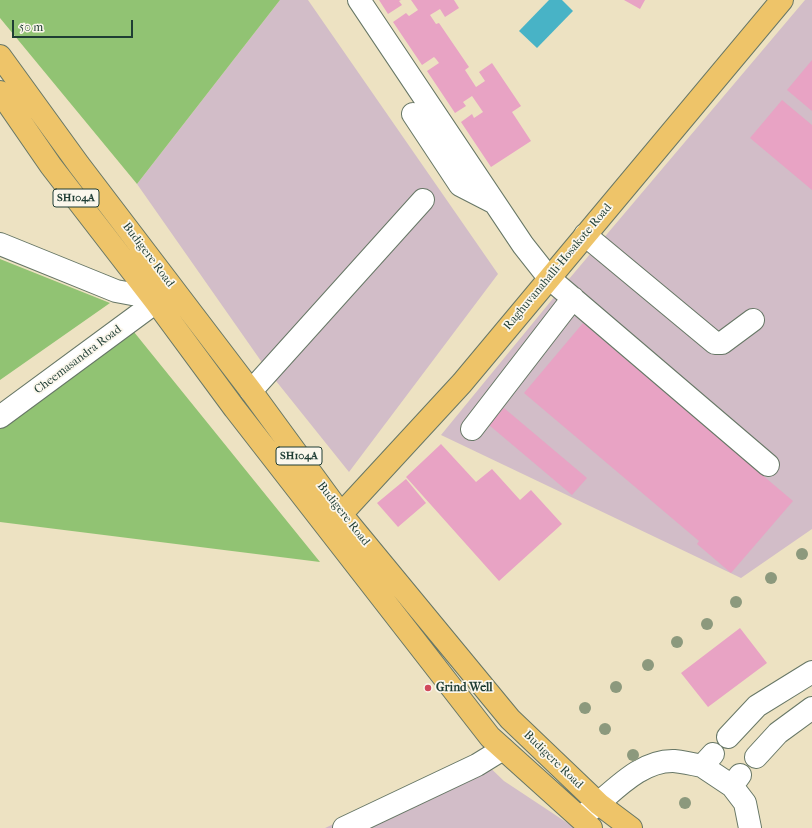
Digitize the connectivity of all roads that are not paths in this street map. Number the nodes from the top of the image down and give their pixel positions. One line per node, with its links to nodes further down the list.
1 (359, 0): 7 (street)
2 (781, 0): 8 (main road, Raghuvanahalli-Hosakote Road)
3 (0, 56): 11 (main road, Budigere Road / SH104A)
4 (0, 92): 12 (main road, Budigere Road / SH104A)
5 (413, 114): 7 (street)
6 (423, 200): 15 (street)
7 (494, 202): 10 (street)
8 (586, 235): 10 (main road, Raghuvanahalli-Hosakote Road); 14 (street)
9 (0, 244): 12 (street)
10 (549, 278): 13 (street); 19 (main road, Raghuvanahalli-Hosakote Road)
11 (166, 279): 12 (street, Cheemasandra Road); 15 (main road, Budigere Road / SH104A)
12 (152, 298): 16 (street, Cheemasandra Road); 19 (main road, Budigere Road / SH104A)
13 (573, 298): 17 (street); 18 (street)
14 (752, 320)
15 (251, 391): 19 (main road, Budigere Road / SH104A)
16 (0, 417)
17 (472, 429)
18 (768, 465)
19 (334, 521): 23 (main road, Budigere Road / SH104A); 25 (main road, Budigere Road / SH104A)
20 (812, 672): 22 (street)
21 (812, 708): 24 (street)
22 (728, 737)
23 (503, 749): 26 (main road, Budigere Road / SH104A); 27 (street)
24 (756, 757)
25 (599, 804): 26 (street); 28 (main road, Budigere Road / SH104A); 29 (street)
26 (585, 823)
27 (344, 828)
28 (631, 828)
29 (750, 828)

